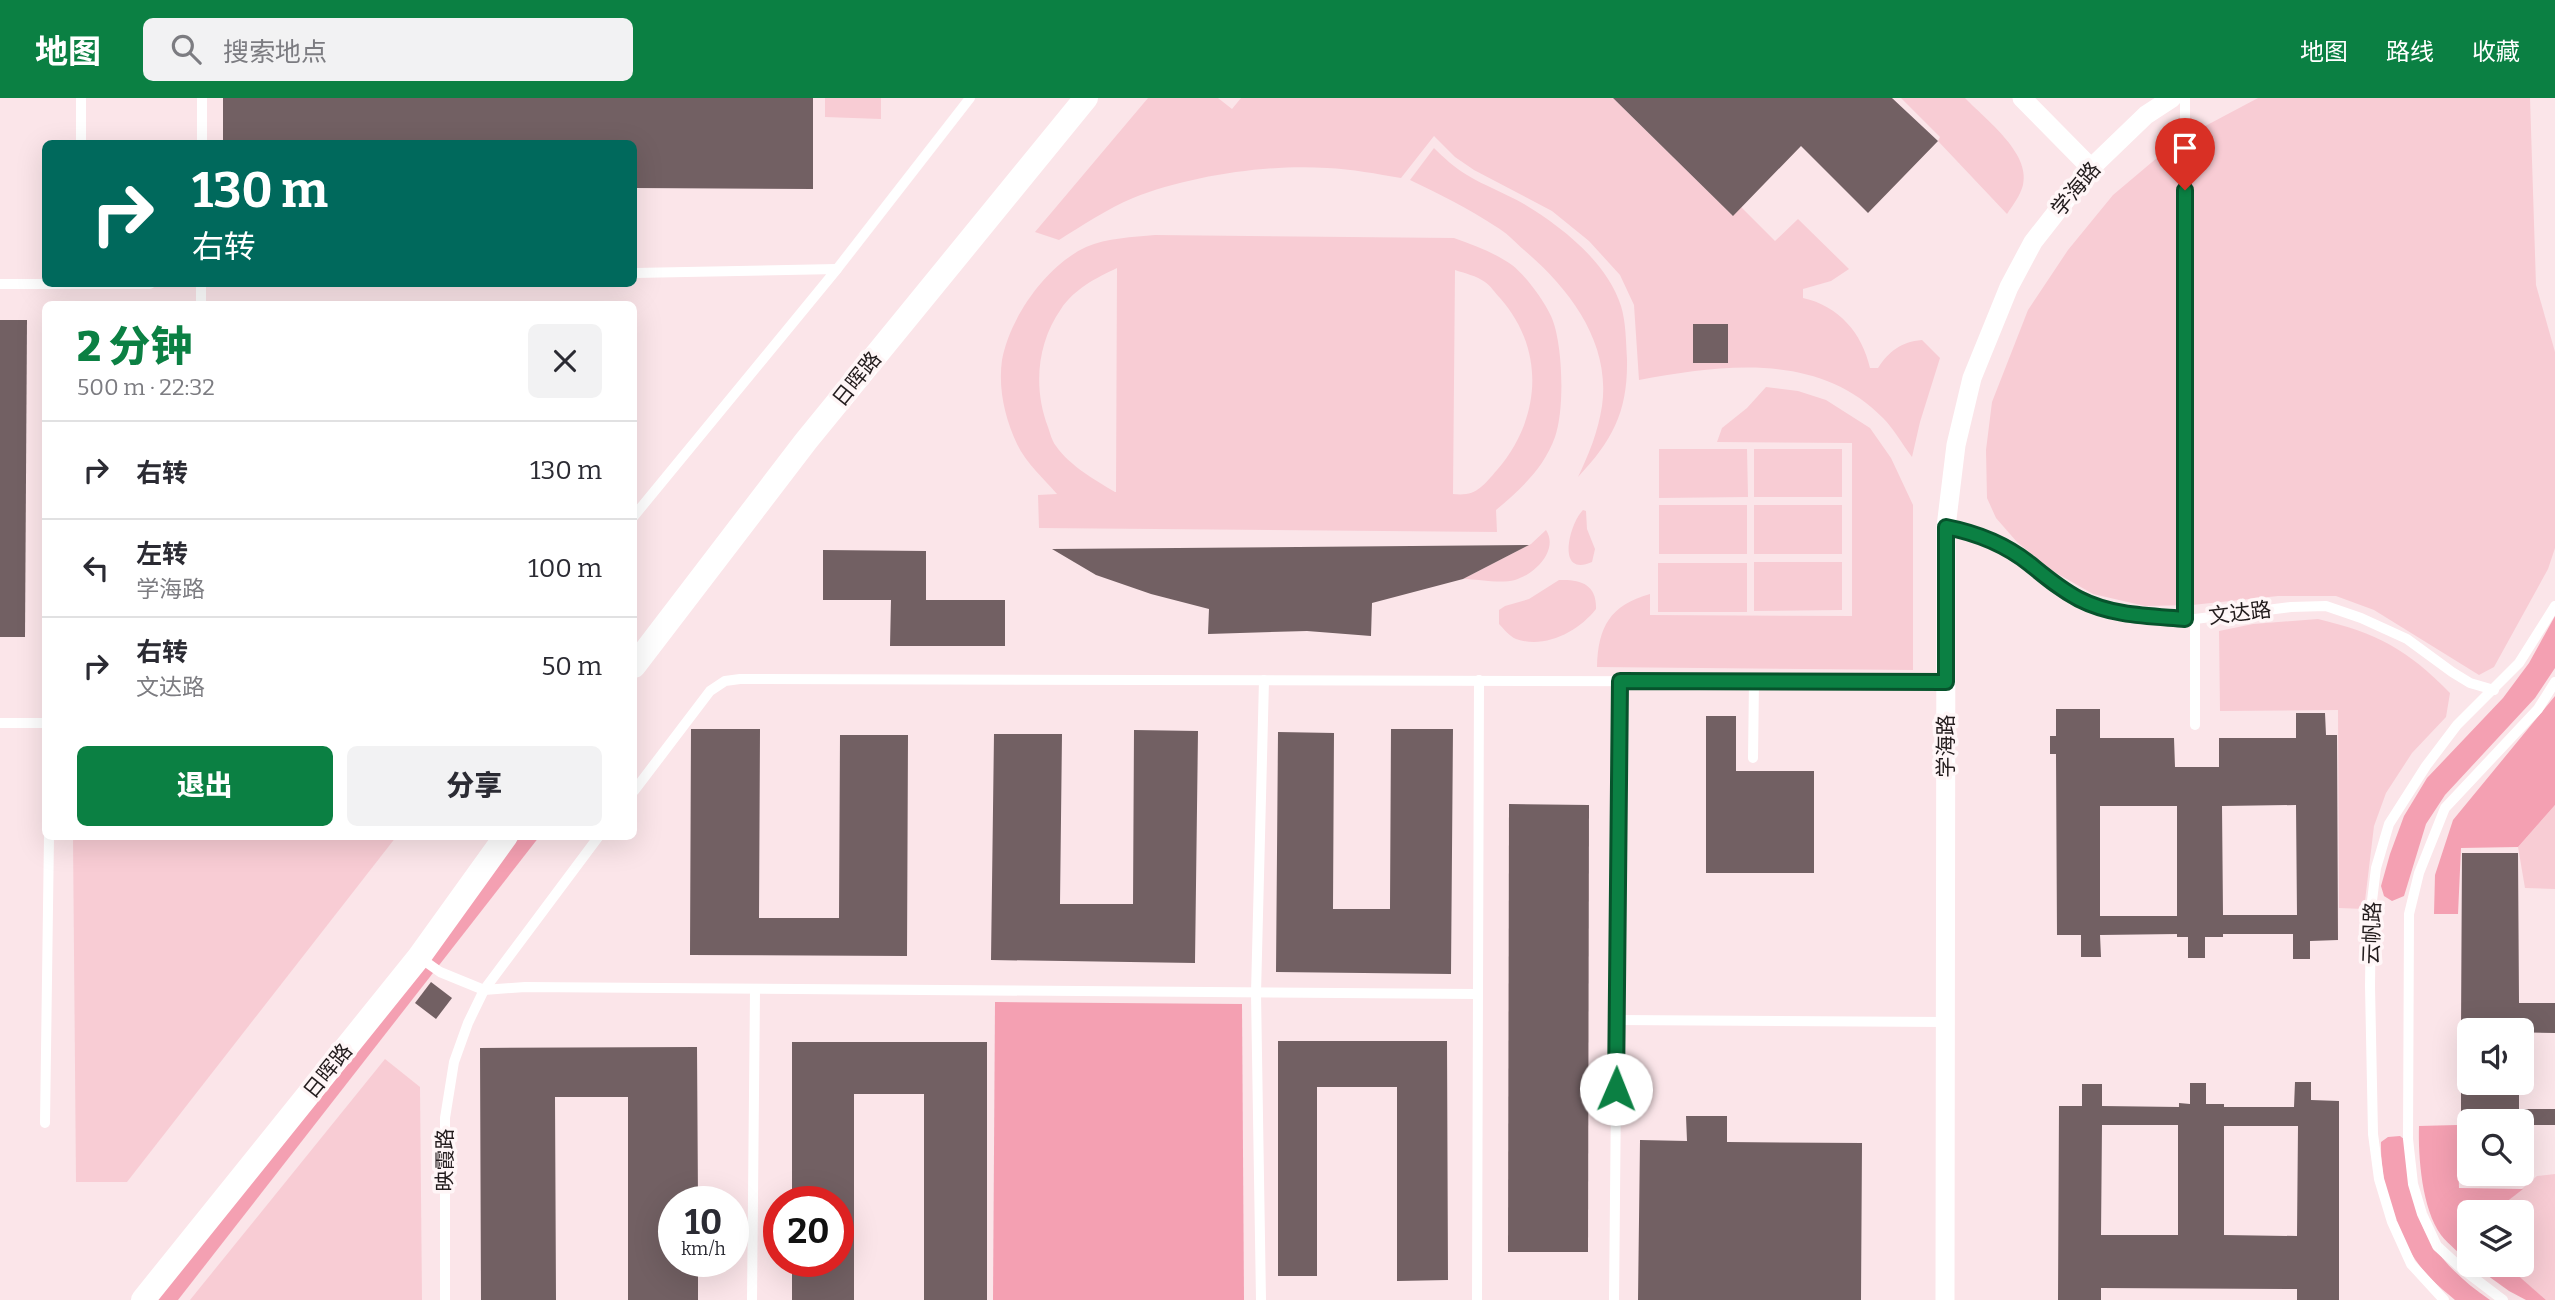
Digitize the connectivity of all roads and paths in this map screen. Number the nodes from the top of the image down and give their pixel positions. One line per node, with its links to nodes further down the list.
1 (81, 98): 8 (lane)
2 (202, 98): 9 (lane)
3 (970, 98): 11 (lane)
4 (1086, 98): 19 (street, 日晖路)
5 (2022, 98): 10 (street)
6 (2172, 98): 10 (street, 学海路)
7 (2185, 98): 18 (lane)
8 (81, 140)
9 (202, 140)
10 (2091, 168): 16 (street, 学海路)
11 (837, 269): 12 (lane); 15 (lane)
12 (637, 273)
13 (0, 284): 14 (lane)
14 (42, 284)
15 (637, 512)
16 (1946, 527): 18 (lane, 文达路); 24 (street, 学海路)
17 (2555, 606): 26 (lane, 云帆路)
18 (2190, 619): 26 (lane, 文达路); 29 (lane)
19 (637, 662)
20 (1264, 680): 21 (lane); 31 (lane); 38 (lane)
21 (1479, 680): 22 (lane); 39 (lane)
22 (1620, 681): 23 (lane); 40 (lane)
23 (1754, 681): 24 (lane); 30 (lane)
24 (1946, 682): 41 (street, 学海路)
25 (2555, 682): 51 (lane, 云帆路)
26 (2494, 690): 50 (lane, 云帆路)
27 (0, 723): 28 (lane)
28 (42, 723)
29 (2195, 725)
30 (1753, 758)
31 (637, 787)
32 (49, 840): 42 (lane)
33 (503, 840): 35 (street, 日晖路)
34 (596, 840): 36 (lane, 映霞路)
35 (418, 957): 36 (lane); 43 (street, 日晖路)
36 (484, 990): 37 (lane); 44 (lane, 映霞路)
37 (755, 990): 38 (lane); 45 (lane)
38 (1256, 993): 39 (lane); 46 (lane)
39 (1478, 994): 47 (lane)
40 (1617, 1020): 41 (lane); 48 (lane)
41 (1945, 1021): 49 (street, 学海路)
42 (45, 1123)
43 (143, 1300)
44 (445, 1300)
45 (752, 1300)
46 (1261, 1300)
47 (1478, 1300)
48 (1614, 1300)
49 (1945, 1300)
50 (2444, 1300)
51 (2503, 1300)

